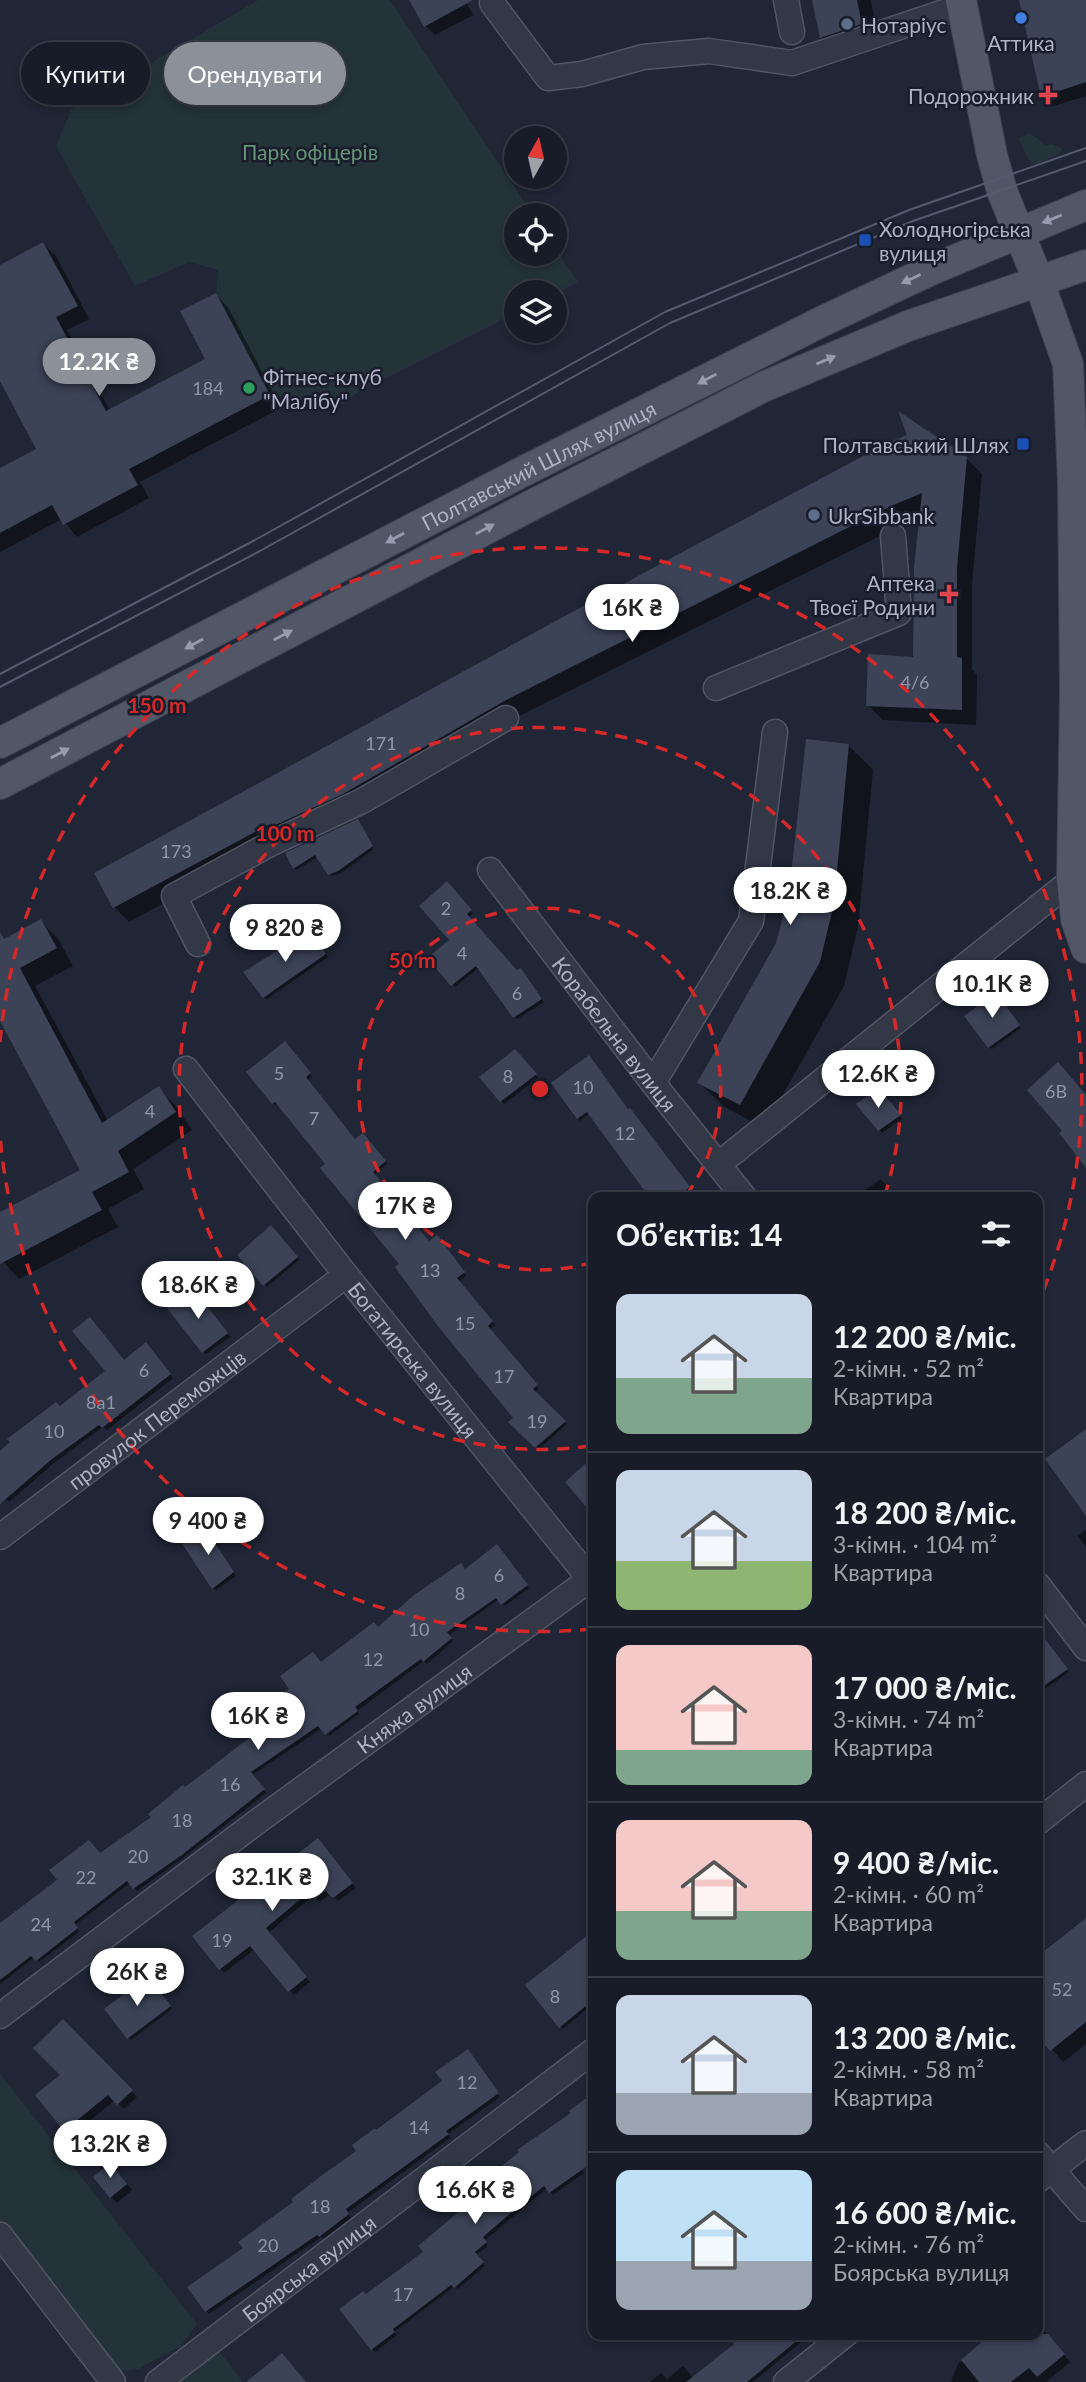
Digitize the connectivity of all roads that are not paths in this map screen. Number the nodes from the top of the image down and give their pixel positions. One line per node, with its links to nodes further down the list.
1 (786, 0): 4 (street)
2 (492, 3): 3 (street)
3 (961, 3): 6 (main road)
4 (792, 32)
5 (1086, 205): 6 (main road, Полтавський Шлях вулиця, one-way to 6)
6 (1019, 232): 8 (main road); 13 (main road, Полтавський Шлях вулиця, one-way to 13)
7 (1086, 265): 8 (main road, Полтавський Шлях вулиця)
8 (1040, 282): 14 (main road, Полтавський Шлях вулиця, one-way to 8); 16 (main road)
9 (893, 536): 10 (street)
10 (716, 688)
11 (506, 718): 17 (street)
12 (775, 732): 20 (street)
13 (0, 743)
14 (0, 785)
15 (490, 870): 20 (street, Корабельна вулиця)
16 (1072, 880): 18 (main road); 21 (street)
17 (198, 944)
18 (1086, 948)
19 (186, 1069): 23 (street, Богатирська вулиця)
20 (653, 1083): 21 (street, Корабельна вулиця)
21 (719, 1164): 22 (street, Корабельна вулиця)
22 (740, 1192)
23 (346, 1275): 24 (street, провулок Переможців); 25 (street, Богатирська вулиця)
24 (0, 1537)
25 (588, 1575)
26 (588, 1583): 31 (street, Княжа вулиця)
27 (1043, 1592): 28 (street)
28 (1086, 1648)
29 (1086, 1784): 30 (street)
30 (1043, 1818)
31 (0, 2016)
32 (588, 2055): 41 (street, Боярська вулиця)
33 (1086, 2143): 34 (street)
34 (1043, 2167)
35 (1043, 2169): 36 (street)
36 (1086, 2209)
37 (0, 2235): 40 (street)
38 (839, 2340): 39 (street)
39 (794, 2379)
40 (113, 2382)
41 (158, 2382)

